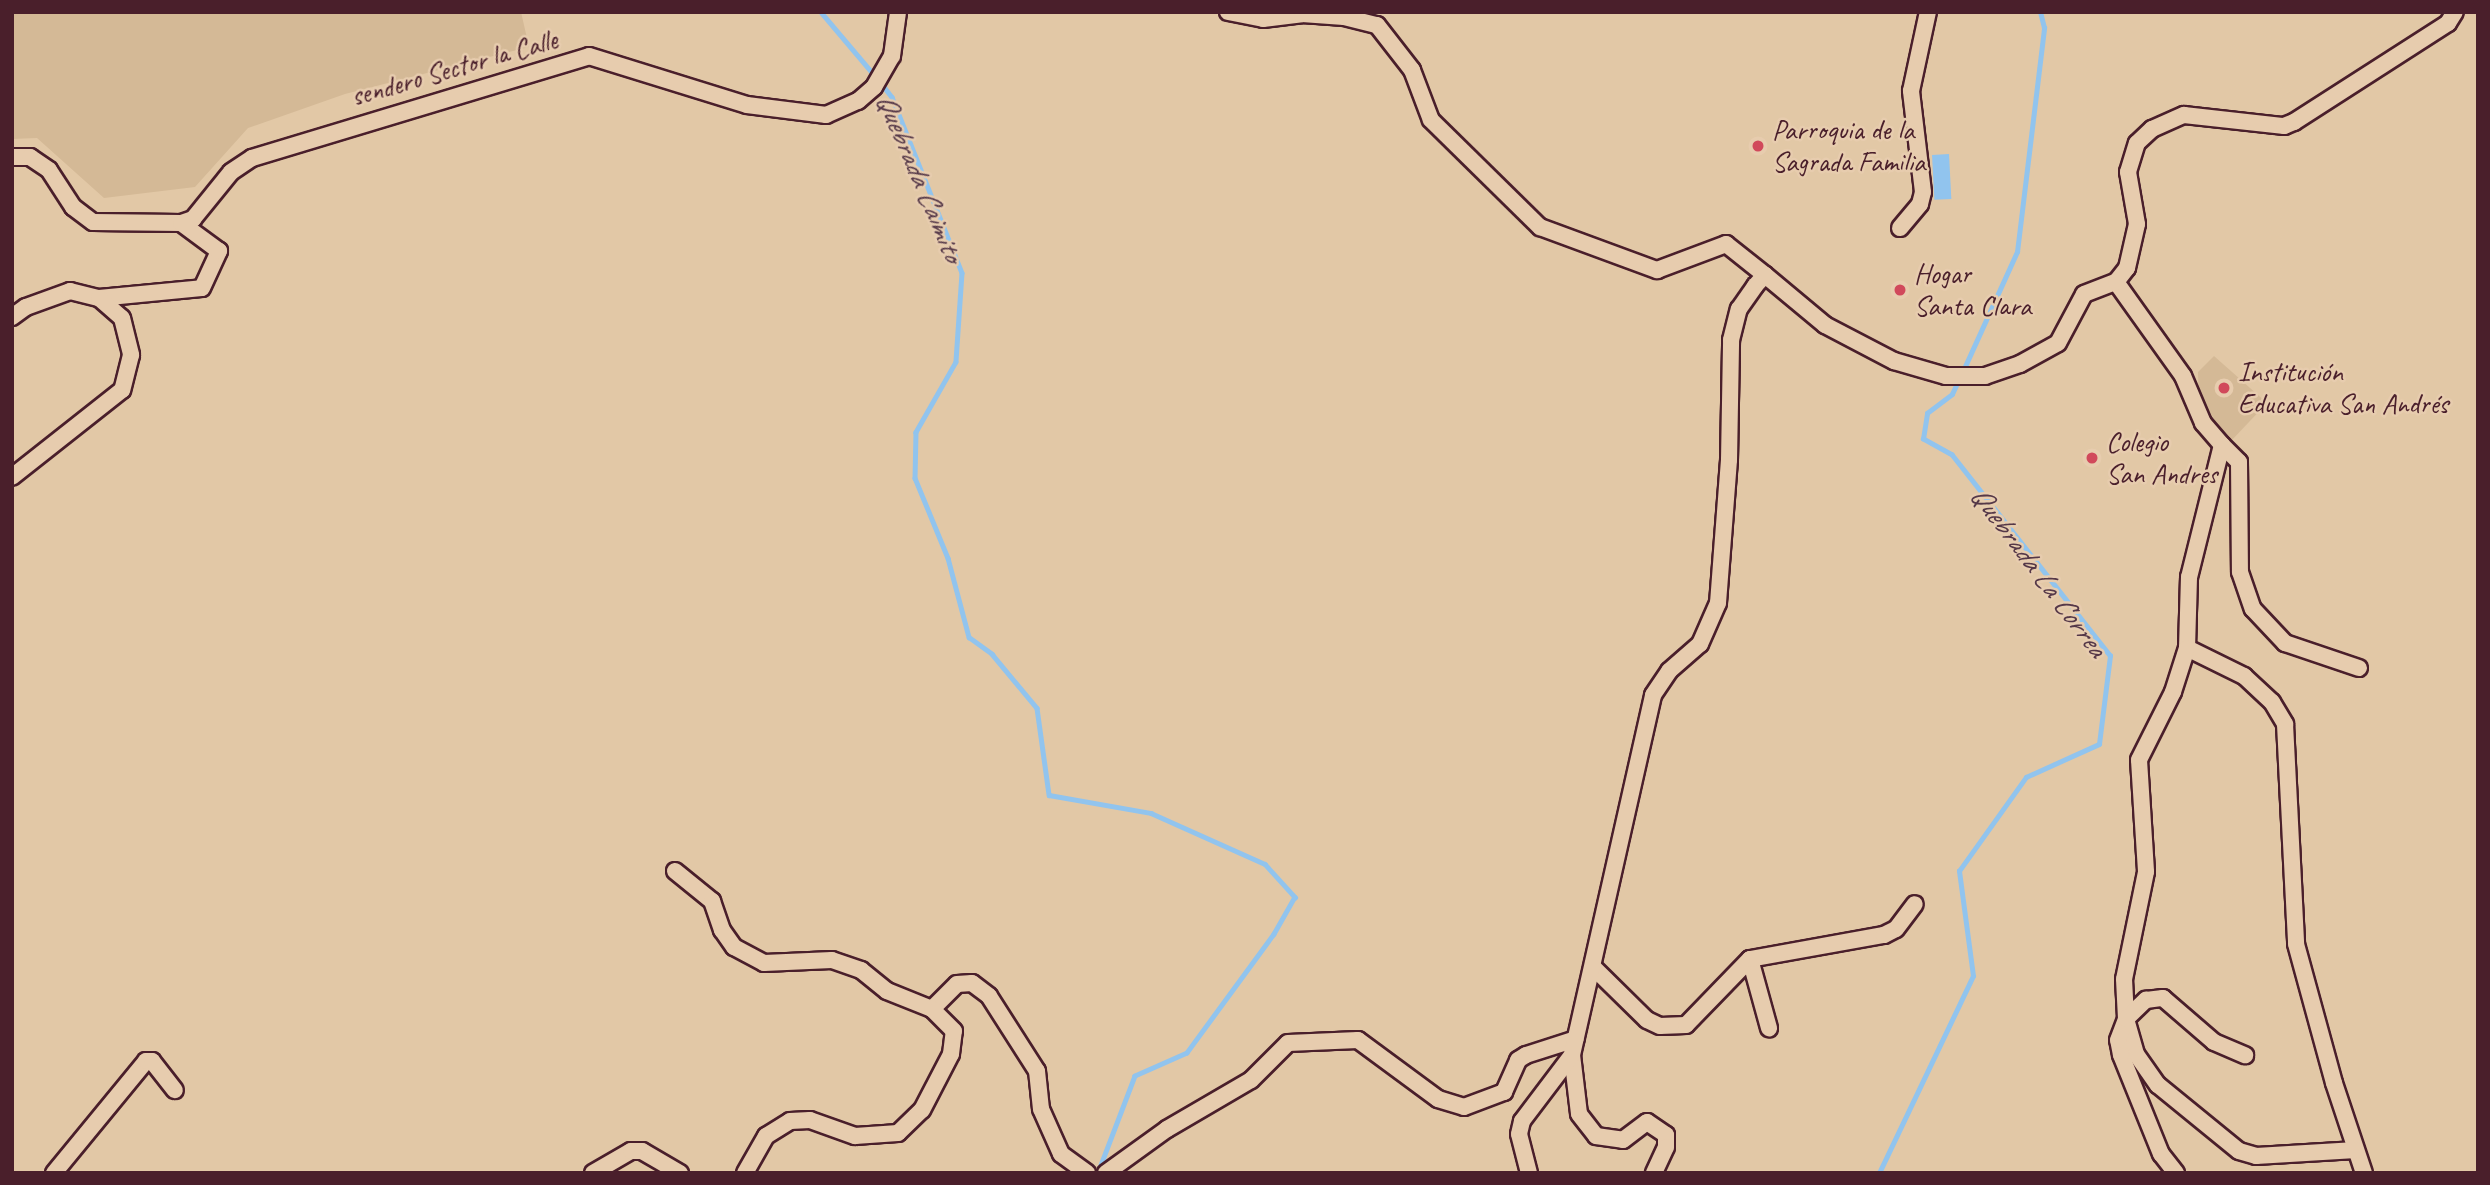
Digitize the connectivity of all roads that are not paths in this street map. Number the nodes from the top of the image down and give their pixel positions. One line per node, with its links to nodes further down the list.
1 (898, 12): 6 (street, sendero Sector la Calle)
2 (1228, 12): 8 (street)
3 (1928, 12): 7 (street)
4 (2455, 12): 9 (street)
5 (12, 157): 6 (street)
6 (181, 223): 10 (street)
7 (1900, 228)
8 (1765, 275): 9 (street); 19 (street)
9 (2116, 282): 12 (street)
10 (99, 298): 11 (street); 13 (street)
11 (12, 317)
12 (2222, 444): 14 (street); 15 (street)
13 (12, 477)
14 (2187, 648): 21 (street); 26 (street)
15 (2359, 668)
16 (675, 871): 20 (street)
17 (1914, 904): 18 (street)
18 (1750, 959): 19 (street); 22 (street)
19 (1594, 968): 23 (street)
20 (932, 1009): 30 (street); 31 (street)
21 (2126, 1019): 24 (street); 26 (street); 35 (street)
22 (1769, 1028)
23 (1574, 1047): 32 (street); 33 (street); 34 (street)
24 (2245, 1055)
25 (175, 1090): 27 (street)
26 (2356, 1150): 36 (street)
27 (54, 1173)
28 (593, 1173): 29 (street)
29 (680, 1173)
30 (745, 1173)
31 (1087, 1173)
32 (1106, 1173)
33 (1529, 1173)
34 (1654, 1173)
35 (2176, 1173)
36 (2364, 1173)

